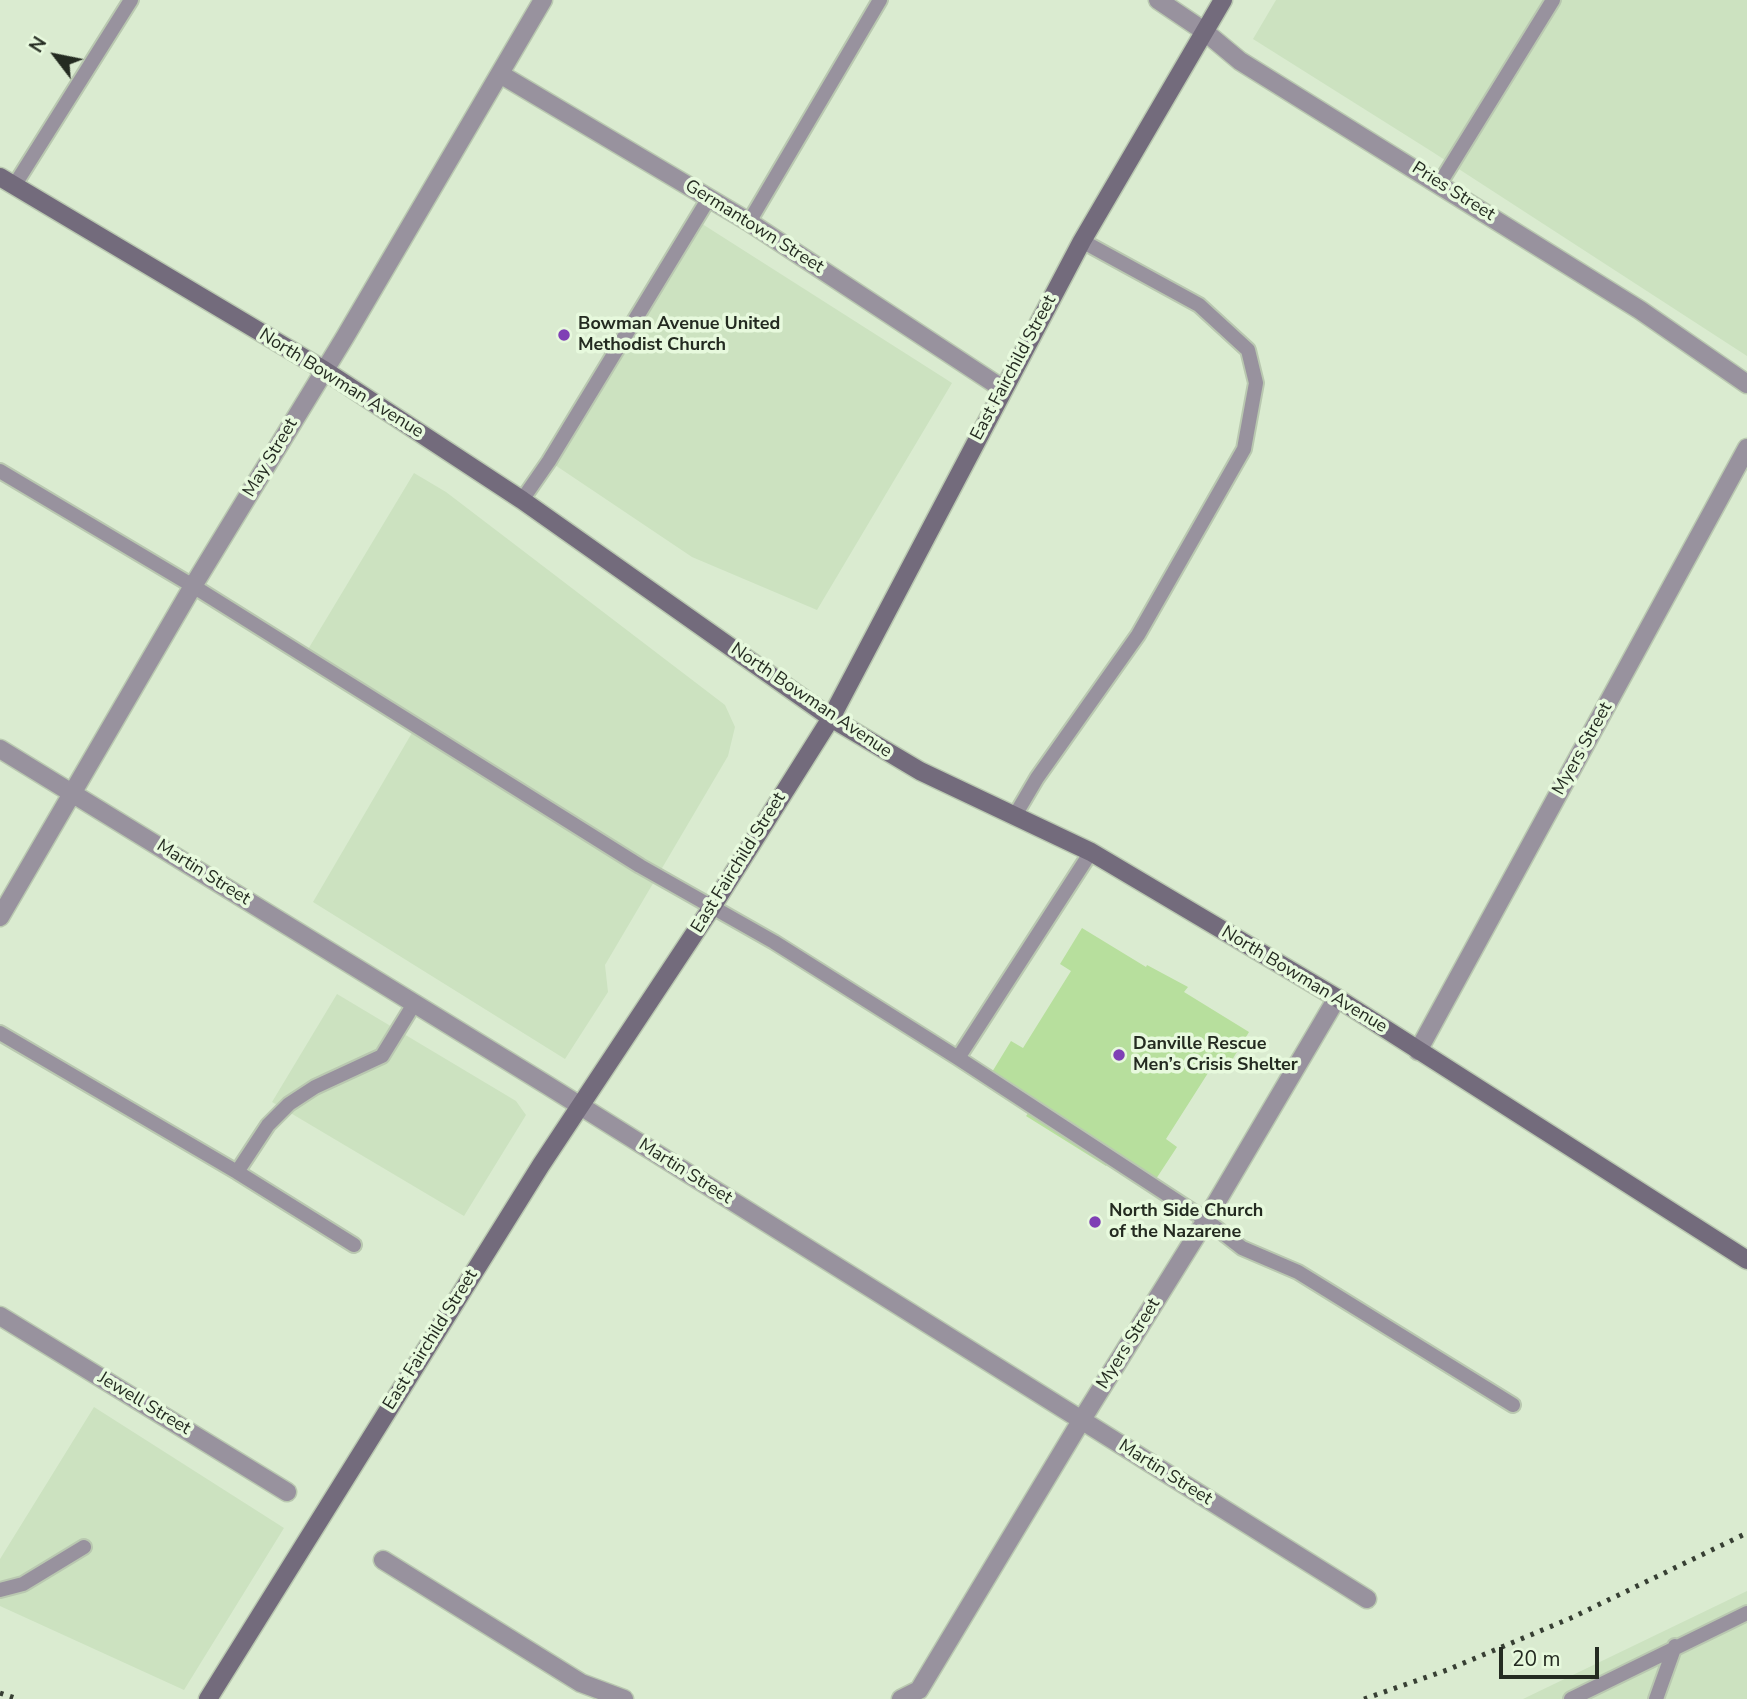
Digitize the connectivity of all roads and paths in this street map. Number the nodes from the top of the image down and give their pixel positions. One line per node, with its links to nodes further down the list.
1 (131, 0): 9 (lane)
2 (544, 0): 8 (street, May Street)
3 (880, 0): 12 (lane)
4 (1158, 0): 7 (street, Pries Street)
5 (1223, 0): 7 (street, East Fairchild Street)
6 (1553, 0): 10 (lane)
7 (1205, 31): 10 (street, Pries Street); 13 (street, East Fairchild Street)
8 (500, 74): 11 (street, Germantown Street); 14 (street, May Street)
9 (7, 182): 14 (street, North Bowman Avenue)
10 (1440, 183): 15 (street, Pries Street)
11 (709, 198): 12 (street, Germantown Street); 19 (lane)
12 (750, 222): 16 (street, Germantown Street)
13 (1082, 241): 16 (street, East Fairchild Street); 24 (lane)
14 (324, 370): 19 (street, North Bowman Avenue); 20 (street, May Street)
15 (1747, 384)
16 (1003, 389): 21 (street, East Fairchild Street)
17 (1747, 448): 31 (street, Myers Street)
18 (0, 471): 20 (lane)
19 (522, 500): 21 (street, North Bowman Avenue)
20 (193, 586): 23 (street, May Street); 26 (lane)
21 (831, 718): 24 (street, North Bowman Avenue); 26 (street, East Fairchild Street)
22 (0, 749): 23 (street, Martin Street)
23 (72, 793): 27 (street, May Street); 29 (street, Martin Street)
24 (1014, 817): 25 (street, North Bowman Avenue)
25 (1091, 852): 28 (street, North Bowman Avenue); 32 (lane)
26 (712, 907): 32 (lane); 33 (street, East Fairchild Street)
27 (0, 917)
28 (1337, 998): 31 (street, North Bowman Avenue); 35 (street, Myers Street)
29 (414, 1004): 33 (street, Martin Street); 34 (lane)
30 (0, 1033): 34 (lane)
31 (1418, 1051): 37 (street, North Bowman Avenue)
32 (958, 1058): 35 (lane)
33 (579, 1105): 40 (street, Martin Street); 48 (street, East Fairchild Street)
34 (237, 1172): 36 (lane)
35 (1206, 1220): 39 (lane); 40 (street, Myers Street)
36 (354, 1245)
37 (1747, 1260)
38 (0, 1316): 41 (street, Jewell Street)
39 (1513, 1405)
40 (1081, 1421): 45 (street, Martin Street); 50 (street, Myers Street)
41 (287, 1492)
42 (84, 1547): 44 (lane)
43 (383, 1560): 49 (street)
44 (0, 1590)
45 (1367, 1599)
46 (1747, 1613): 47 (lane)
47 (1675, 1646): 51 (lane); 52 (lane)
48 (208, 1699)
49 (624, 1699)
50 (901, 1699)
51 (1570, 1699)
52 (1656, 1699)

